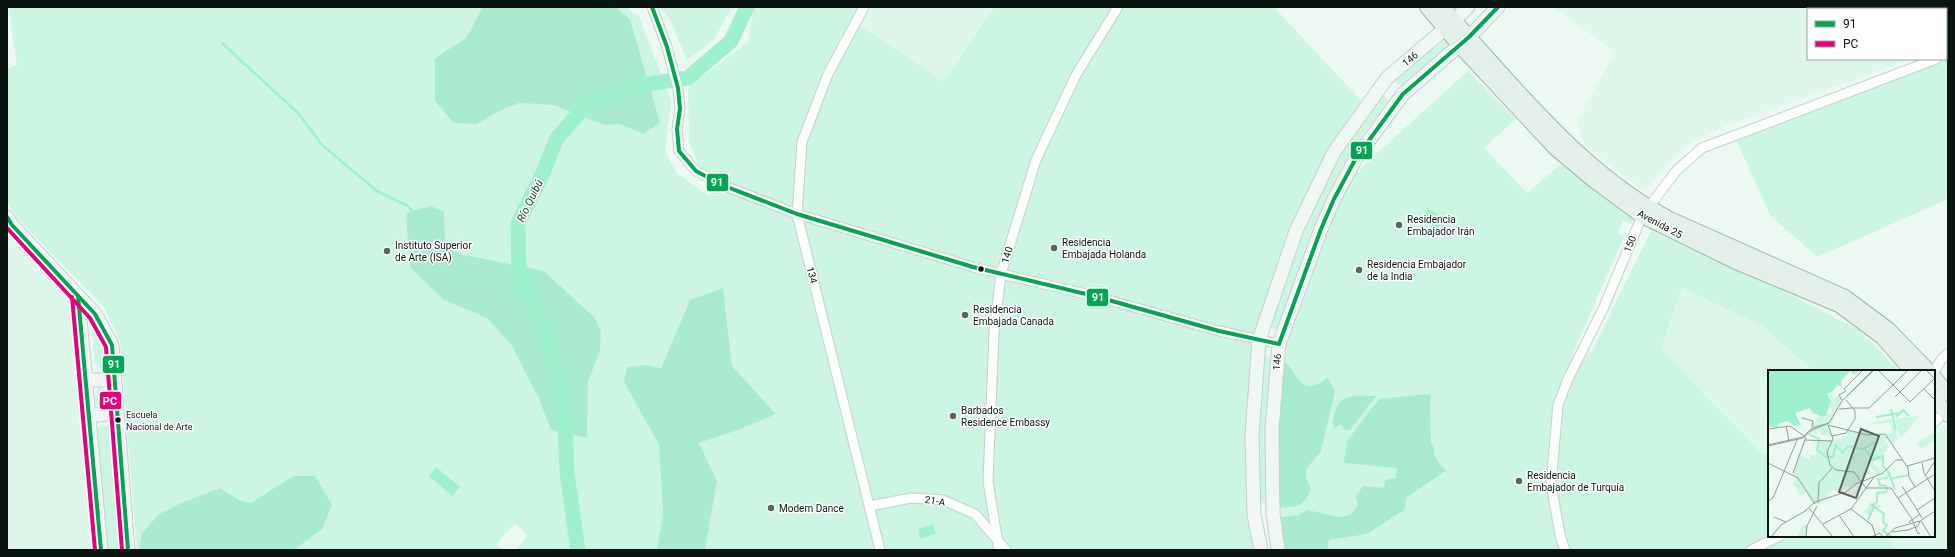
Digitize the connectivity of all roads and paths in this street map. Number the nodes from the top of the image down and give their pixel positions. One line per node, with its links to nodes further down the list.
1 (652, 7): 14 (street)
2 (864, 7): 14 (street, 134)
3 (1118, 7): 16 (street, 140)
4 (1426, 7): 8 (main road, Avenida 25)
5 (1443, 7): 8 (main road, Avenida 25)
6 (1468, 7): 8 (main road, 146)
7 (1498, 7): 9 (main road, 146)
8 (1450, 25): 9 (main road, Avenida 25); 11 (main road, 146)
9 (1464, 41): 12 (main road, 146); 13 (main road, Avenida 25)
10 (1933, 60): 13 (street, 150)
11 (1387, 78): 12 (main road); 18 (main road, 146)
12 (1403, 94): 19 (main road, 146)
13 (1645, 212): 21 (main road, Avenida 25); 22 (main road, Avenida 25); 46 (street, 150)
14 (797, 214): 16 (street); 33 (street, 134)
15 (7, 217): 17 (main road)
16 (1001, 274): 18 (street); 37 (street, 140)
17 (78, 296): 25 (main road); 26 (main road)
18 (1259, 340): 19 (street); 35 (main road, 146)
19 (1279, 344): 34 (main road, 146)
20 (1948, 353): 23 (street)
21 (1911, 370)
22 (1928, 370)
23 (1935, 370)
24 (1935, 378): 27 (main road)
25 (86, 380): 26 (main road); 31 (main road)
26 (114, 380): 30 (main road)
27 (1948, 394)
28 (1935, 399): 29 (main road)
29 (1947, 412): 32 (street)
30 (116, 413): 31 (main road); 40 (main road)
31 (89, 416): 39 (main road)
32 (1935, 421)
33 (870, 506): 37 (street, 21-A); 41 (street, 134)
34 (1273, 513): 35 (main road); 45 (main road, 146)
35 (1254, 515): 44 (main road, 146)
36 (1779, 537): 38 (street)
37 (997, 539): 42 (street, 140); 43 (street, 21-A)
38 (1771, 546): 47 (street)
39 (100, 550)
40 (128, 550)
41 (880, 550)
42 (999, 550)
43 (1006, 550)
44 (1261, 550)
45 (1278, 550)
46 (1565, 550)
47 (1751, 550)

